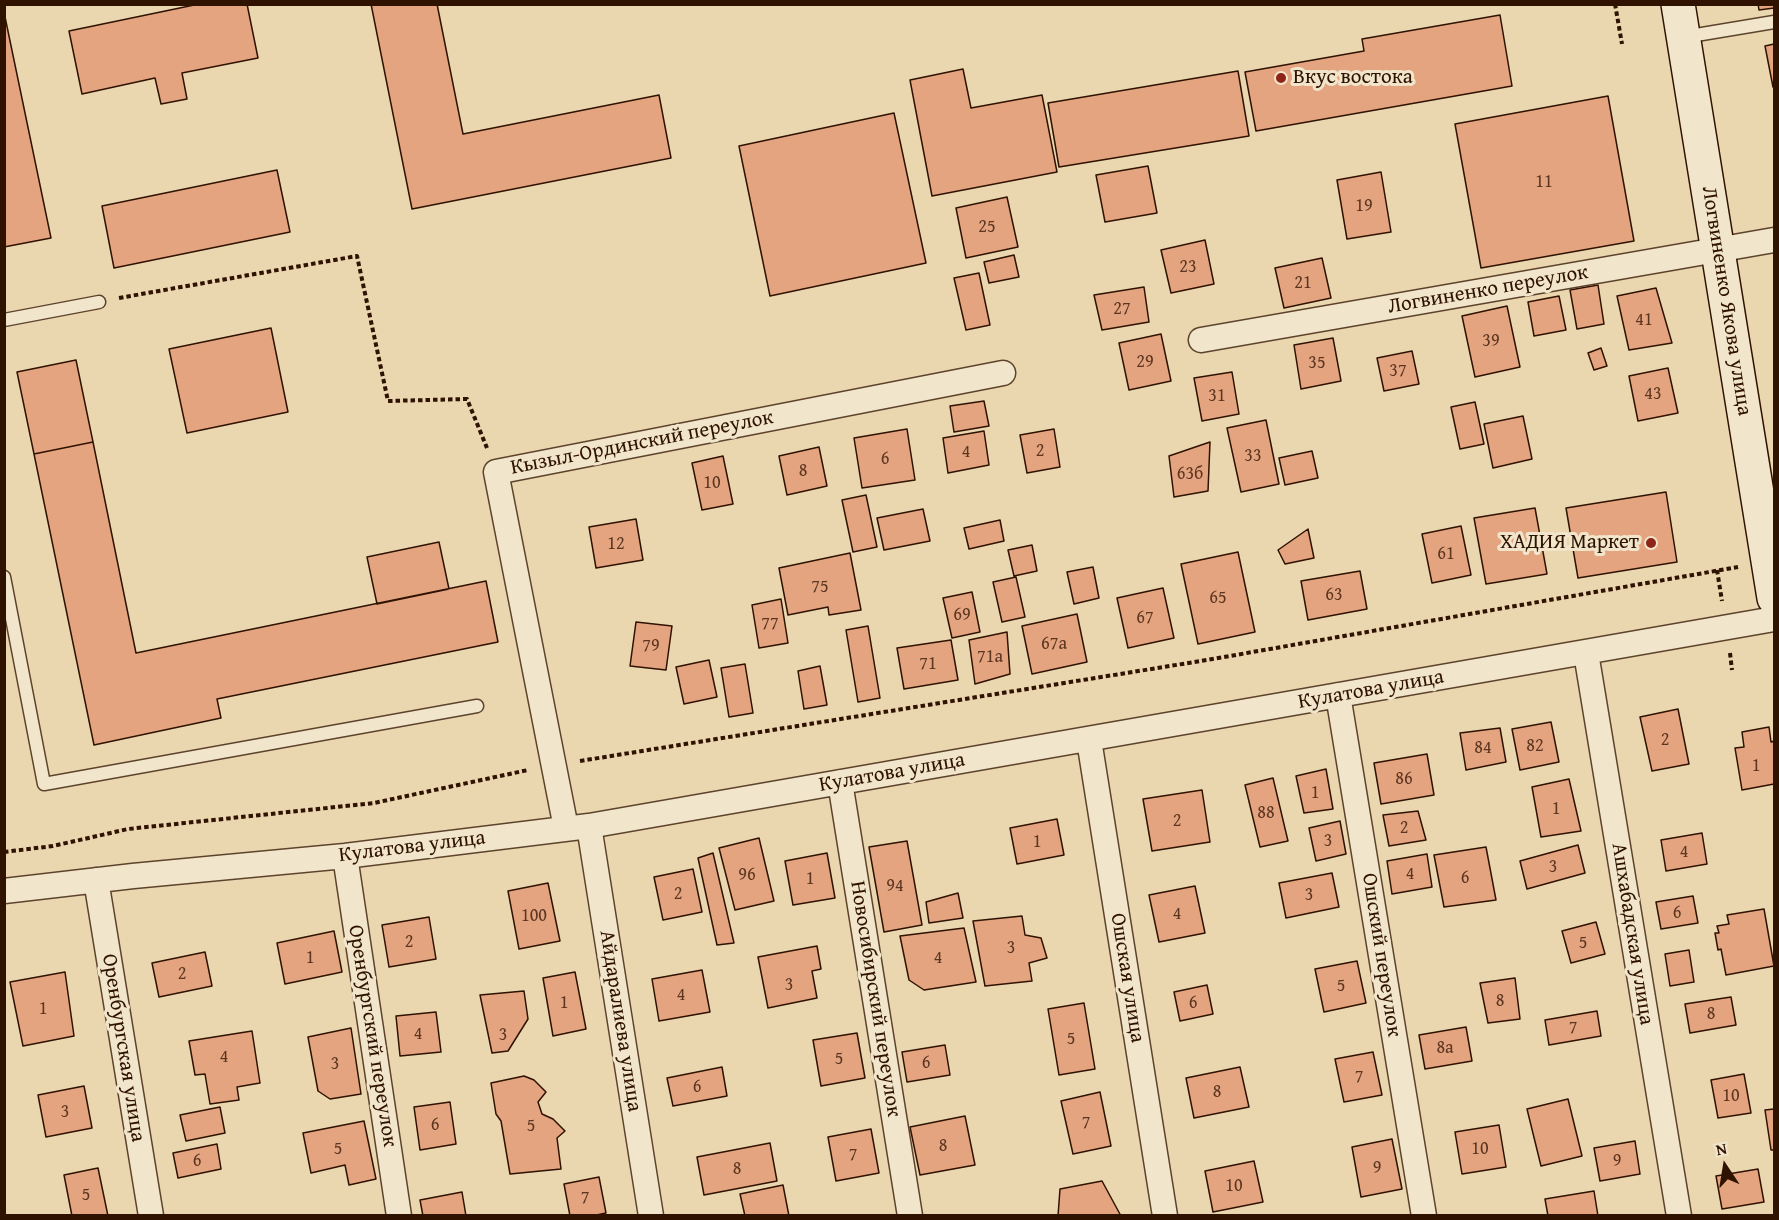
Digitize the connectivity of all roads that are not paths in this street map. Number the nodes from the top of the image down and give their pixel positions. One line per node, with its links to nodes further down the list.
1 (1678, 4): 3 (street, Логвиненко Якова улица)
2 (1774, 22): 3 (lane)
3 (1683, 37): 5 (street, Логвиненко Якова улица)
4 (1774, 240): 5 (street, Логвиненко переулок)
5 (1717, 251): 8 (street, Логвиненко переулок); 11 (street, Логвиненко Якова улица)
6 (99, 302): 7 (lane)
7 (4, 320)
8 (1201, 340)
9 (1003, 372): 18 (street, Кызыл-Ординский переулок)
10 (4, 577): 15 (lane)
11 (1774, 598)
12 (1774, 619): 13 (street, Кулатова улица)
13 (1586, 653): 14 (street, Кулатова улица); 28 (street, Ашхабадская улица)
14 (1338, 695): 16 (street, Кулатова улица); 27 (street, Ошский переулок)
15 (477, 706)
16 (1089, 740): 17 (street, Кулатова улица); 26 (street, Ошская улица)
17 (840, 782): 18 (street, Кулатова улица); 25 (street, Новосибирский переулок)
18 (578, 827): 19 (street, Кулатова улица); 24 (street, Айдаралиева улица)
19 (345, 856): 20 (street, Кулатова улица); 23 (street, Оренбургский переулок)
20 (96, 880): 21 (street, Кулатова улица); 22 (street, Оренбургская улица)
21 (4, 891)
22 (151, 1215)
23 (399, 1215)
24 (651, 1215)
25 (910, 1215)
26 (1165, 1215)
27 (1424, 1215)
28 (1678, 1215)

